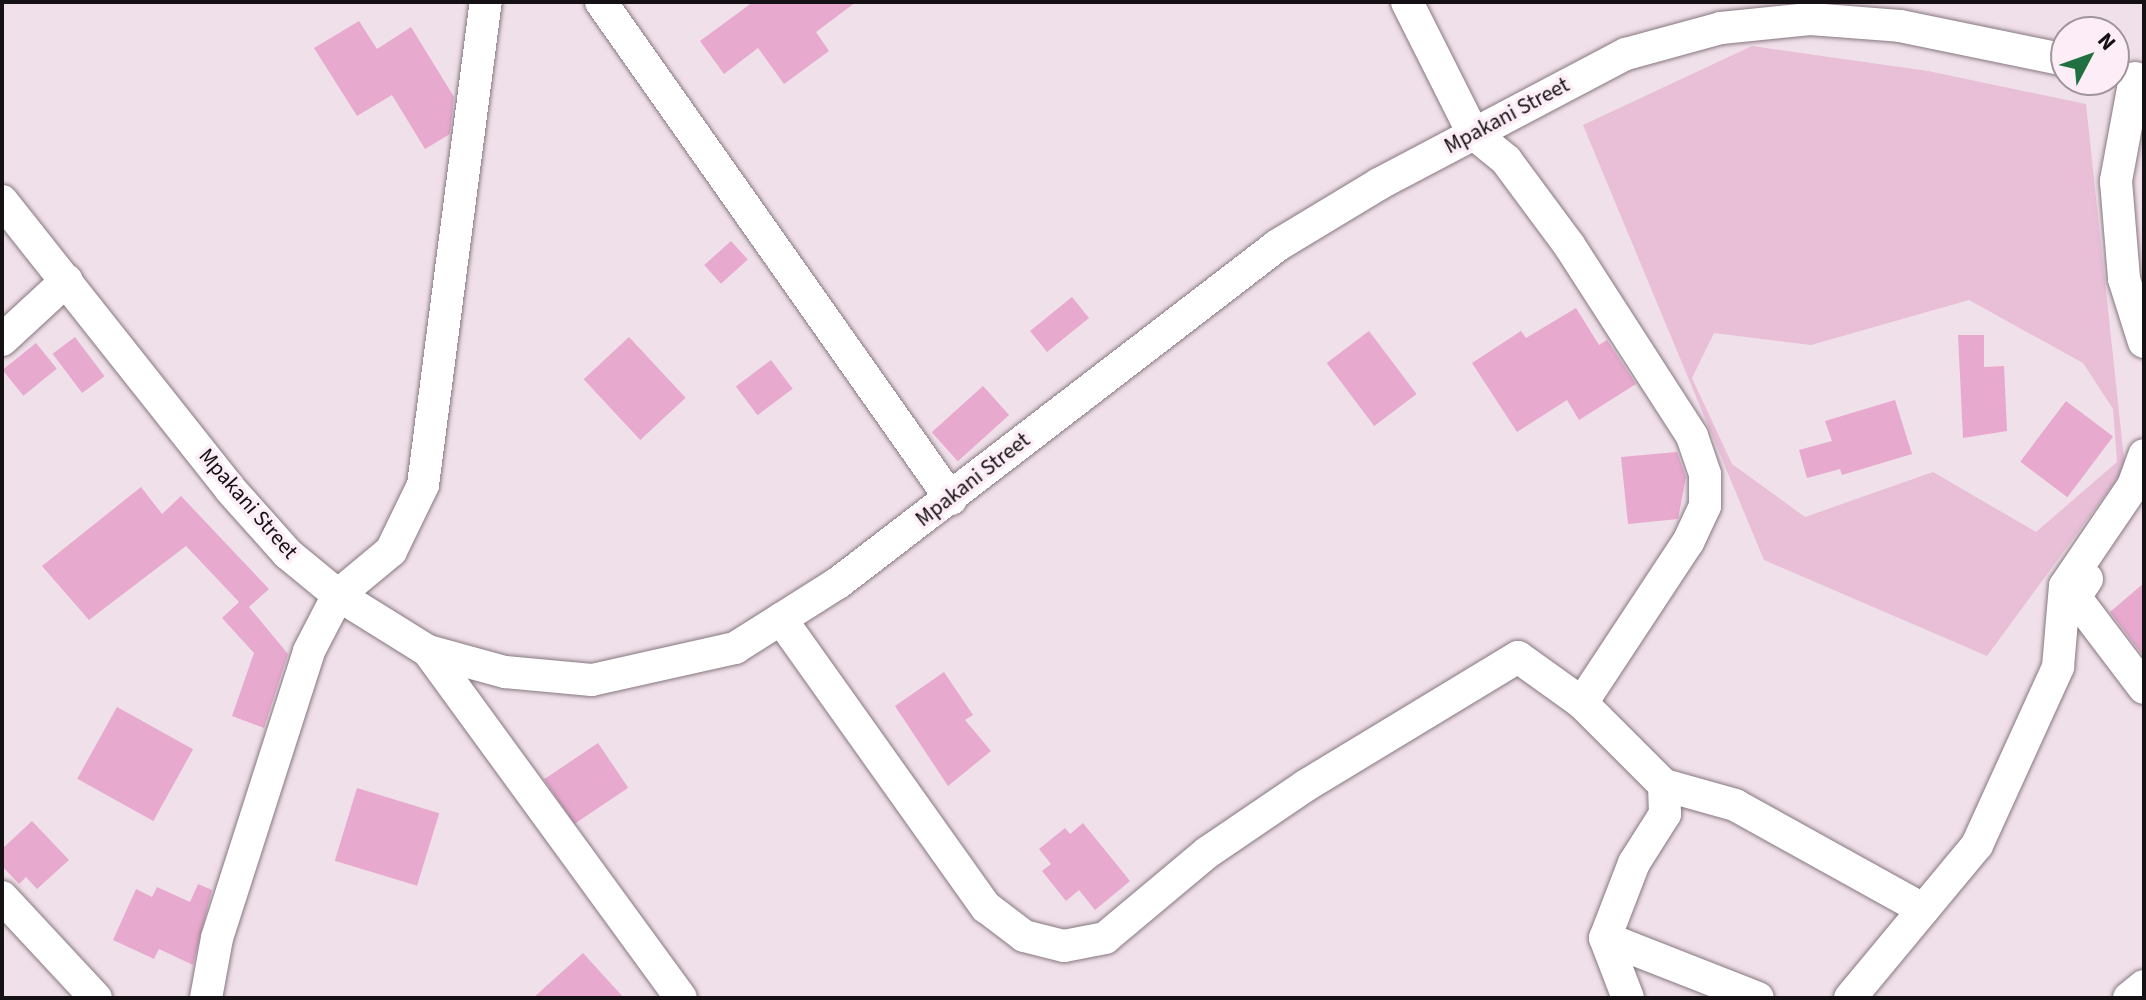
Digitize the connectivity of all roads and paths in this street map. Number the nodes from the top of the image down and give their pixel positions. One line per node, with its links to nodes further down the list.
1 (486, 2): 14 (street)
2 (601, 2): 13 (street)
3 (1407, 2): 6 (street)
4 (2050, 57): 6 (street, Mpakani Street)
5 (2131, 76): 10 (street)
6 (1473, 133): 13 (street, Mpakani Street); 18 (street)
7 (2, 201): 8 (street, Mpakani Street)
8 (67, 280): 9 (street); 14 (street, Mpakani Street)
9 (2, 340)
10 (2144, 342)
11 (2144, 455): 21 (street)
12 (2144, 498): 17 (street)
13 (951, 499): 15 (street, Mpakani Street)
14 (338, 595): 16 (street, Mpakani Street); 25 (street)
15 (781, 619): 16 (street, Mpakani Street); 18 (street)
16 (428, 651): 26 (street)
17 (2144, 688)
18 (1582, 703): 19 (street)
19 (1664, 785): 21 (street); 22 (street)
20 (2, 897): 24 (street)
21 (1923, 909): 29 (street)
22 (1605, 938): 27 (street); 28 (street)
23 (2144, 986): 30 (street)
24 (96, 998)
25 (206, 998)
26 (681, 998)
27 (1628, 998)
28 (1758, 998)
29 (1850, 998)
30 (2129, 998)

